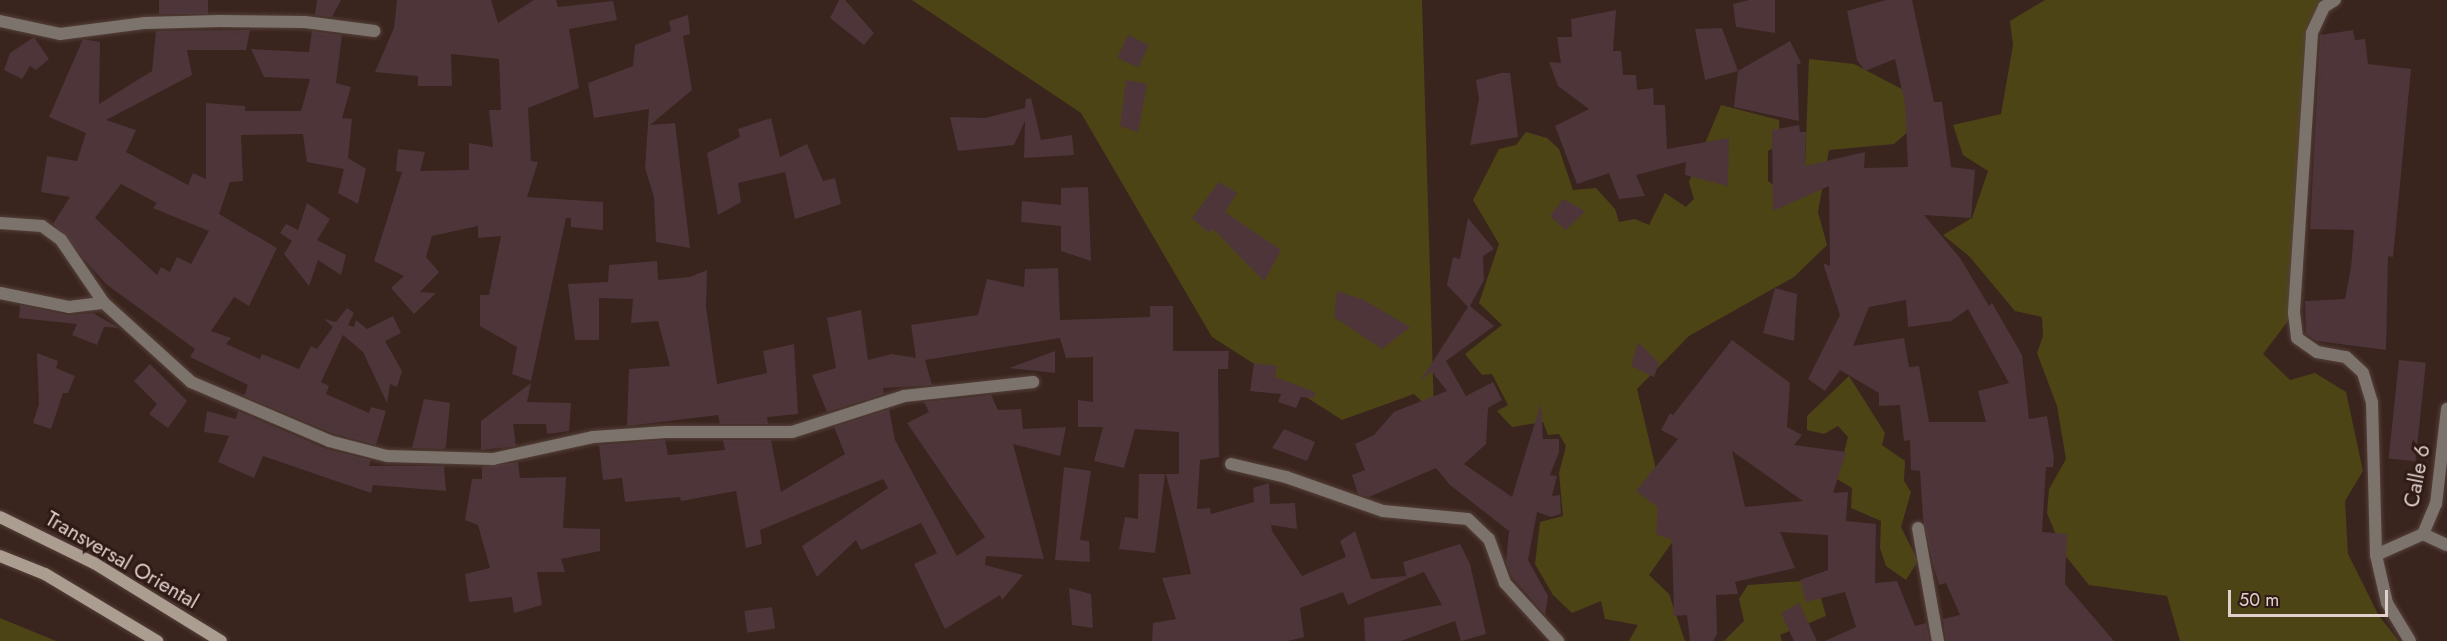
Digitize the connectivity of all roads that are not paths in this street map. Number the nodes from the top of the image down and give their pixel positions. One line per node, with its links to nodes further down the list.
1 (2335, 0): 15 (street)
2 (0, 21): 3 (street)
3 (374, 31)
4 (0, 223): 6 (street)
5 (0, 293): 6 (street)
6 (104, 303): 7 (street)
7 (1033, 382)
8 (2447, 409): 9 (street, Calle 6)
9 (2445, 455): 13 (street, Calle 6)
10 (1231, 464): 19 (street)
11 (0, 517): 18 (main road, Transversal Oriental)
12 (1918, 528): 20 (street)
13 (2423, 534): 14 (street); 15 (street, Calle 6)
14 (2447, 545)
15 (2376, 555): 21 (street)
16 (0, 556): 17 (main road)
17 (157, 641)
18 (221, 641)
19 (1558, 641)
20 (1938, 641)
21 (2410, 641)

